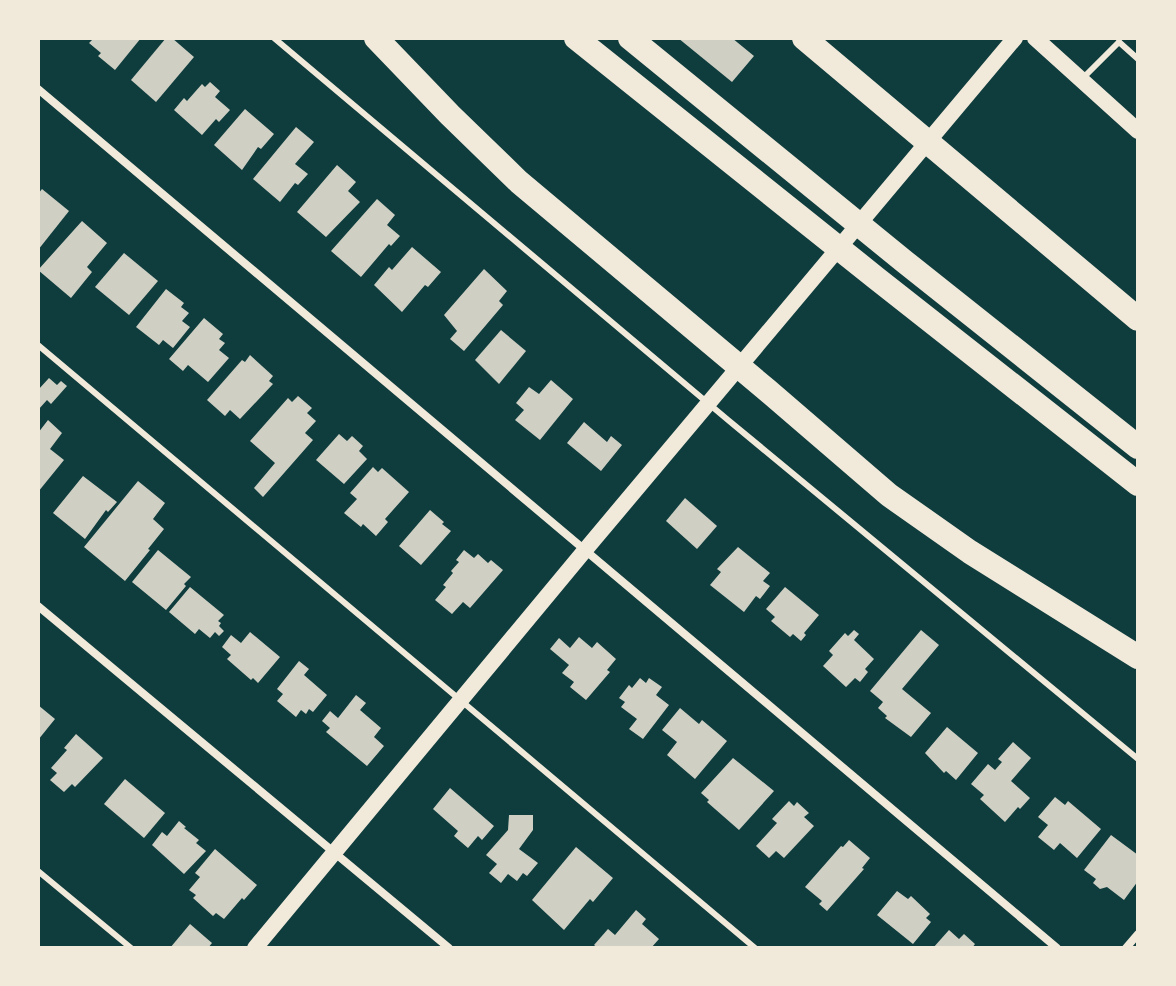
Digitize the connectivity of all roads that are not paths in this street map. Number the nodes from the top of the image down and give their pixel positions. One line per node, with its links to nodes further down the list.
1 (274, 38): 18 (lane)
2 (376, 38): 17 (highway)
3 (576, 38): 20 (highway)
4 (630, 38): 19 (highway)
5 (785, 38): 13 (highway)
6 (804, 38): 13 (highway)
7 (1015, 38): 17 (main road)
8 (1035, 38): 11 (main road)
9 (1119, 40): 10 (lane); 11 (lane)
10 (1138, 59)
11 (1081, 79): 14 (main road)
12 (38, 89): 21 (street)
13 (904, 121): 15 (highway)
14 (1138, 131)
15 (1138, 319)
16 (38, 345): 24 (lane)
17 (740, 368): 18 (main road); 23 (highway)
18 (709, 404): 21 (main road); 25 (lane)
19 (1138, 447)
20 (1138, 484)
21 (586, 549): 24 (main road); 33 (street)
22 (38, 606): 26 (street)
23 (1138, 657)
24 (461, 700): 26 (main road); 32 (lane)
25 (1138, 759)
26 (335, 853): 30 (main road); 31 (street)
27 (38, 871): 29 (lane)
28 (1138, 934): 34 (street)
29 (131, 948)
30 (255, 948)
31 (449, 948)
32 (755, 948)
33 (1057, 948)
34 (1126, 948)

